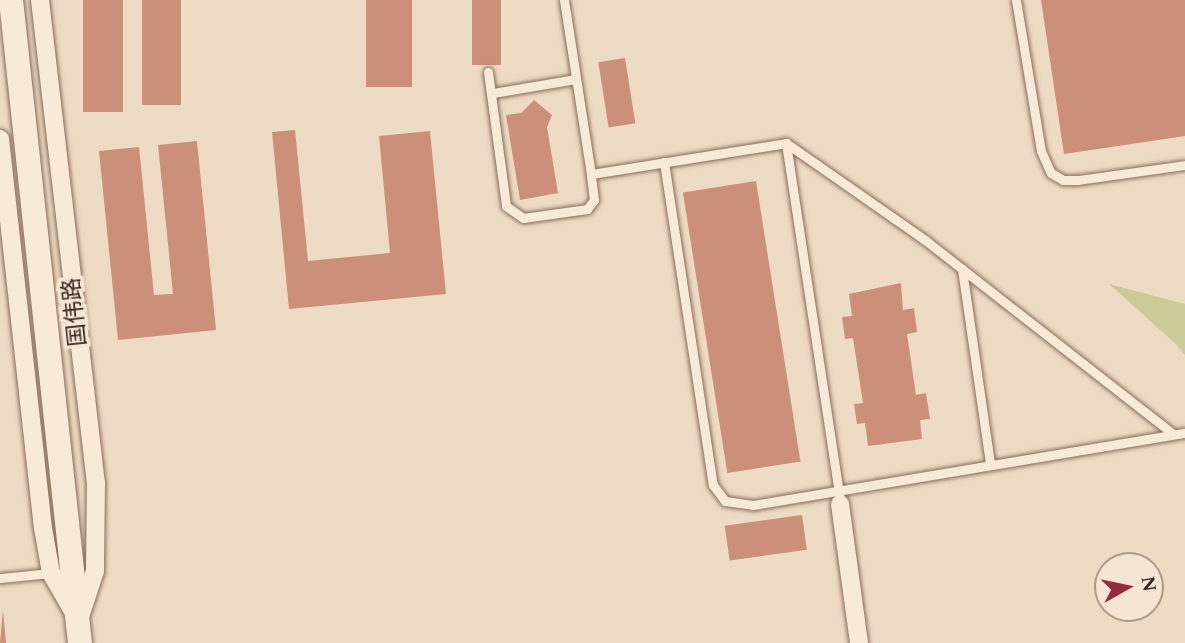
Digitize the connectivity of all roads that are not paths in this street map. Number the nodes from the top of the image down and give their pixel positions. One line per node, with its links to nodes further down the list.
1 (10, 0): 20 (street, 国伟路)
2 (40, 0): 20 (street, 国伟路)
3 (564, 0): 6 (lane)
4 (1016, 0): 11 (lane)
5 (488, 72): 7 (lane)
6 (576, 79): 7 (lane); 12 (lane)
7 (493, 93): 12 (lane)
8 (0, 139): 18 (street)
9 (786, 143): 10 (lane); 13 (lane); 17 (lane)
10 (664, 162): 12 (lane); 17 (lane)
11 (1185, 165)
12 (591, 174)
13 (962, 269): 15 (lane); 16 (lane)
14 (1185, 433): 15 (lane)
15 (1173, 435): 16 (lane)
16 (990, 464): 17 (lane)
17 (839, 498): 21 (street)
18 (51, 573): 19 (lane); 20 (street)
19 (0, 578)
20 (79, 632)
21 (859, 643)

